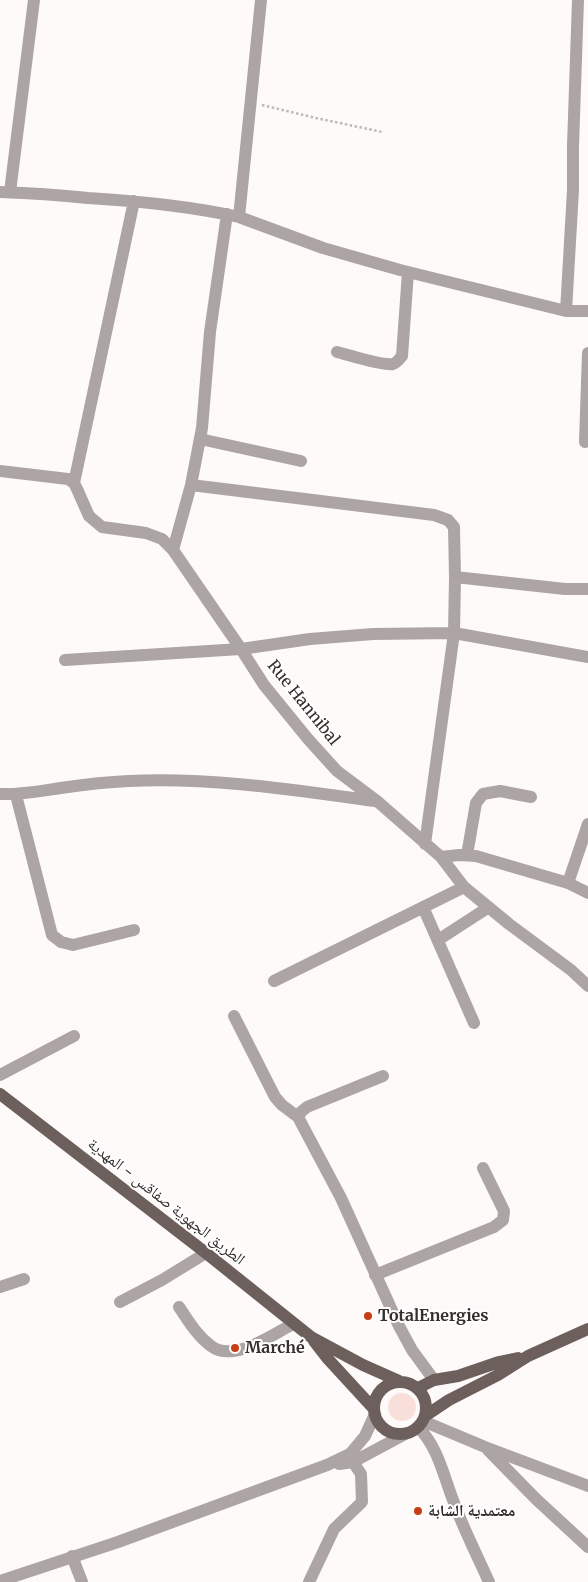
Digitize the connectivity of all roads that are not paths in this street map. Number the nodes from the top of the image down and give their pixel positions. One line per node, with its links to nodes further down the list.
1 (34, 0): 4 (street)
2 (261, 0): 6 (street)
3 (578, 0): 8 (street)
4 (5, 192): 5 (street)
5 (134, 201): 6 (street); 16 (street)
6 (233, 216): 7 (street); 12 (street)
7 (408, 272): 8 (street); 10 (street)
8 (566, 311): 9 (street)
9 (588, 311)
10 (337, 352)
11 (588, 353): 13 (street)
12 (200, 439): 14 (street); 17 (street)
13 (585, 442)
14 (301, 461)
15 (0, 471): 16 (street)
16 (74, 483): 18 (street, Rue Hannibal)
17 (191, 485): 18 (street); 19 (street)
18 (173, 550): 22 (street, Rue Hannibal)
19 (455, 577): 20 (street); 21 (street)
20 (588, 589)
21 (454, 633): 22 (street); 23 (street); 30 (street)
22 (241, 649): 24 (street); 28 (street, Rue Hannibal)
23 (588, 657)
24 (65, 660)
25 (0, 794): 26 (street)
26 (16, 795): 28 (street); 38 (street)
27 (531, 797): 31 (street)
28 (377, 801): 30 (street, Rue Hannibal)
29 (588, 824): 33 (street)
30 (425, 844): 32 (street, Rue Hannibal)
31 (467, 855): 32 (street); 33 (street)
32 (441, 857): 34 (street, Rue Hannibal)
33 (568, 883): 35 (street)
34 (464, 887): 36 (street); 37 (street, Rue Hannibal)
35 (588, 893)
36 (423, 907): 39 (street); 40 (street)
37 (489, 908): 39 (street); 41 (street, Rue Hannibal)
38 (134, 930)
39 (438, 940): 43 (street)
40 (274, 980)
41 (588, 986)
42 (234, 1016): 48 (street)
43 (474, 1023)
44 (74, 1036): 45 (street)
45 (0, 1075)
46 (383, 1076): 48 (street)
47 (0, 1094): 50 (main road, الطريق الجهوية صفاقس - المهدية)
48 (298, 1117): 51 (street)
49 (483, 1168): 51 (street)
50 (206, 1253): 54 (street); 56 (main road, الطريق الجهوية صفاقس - المهدية)
51 (375, 1275): 60 (street)
52 (24, 1280): 53 (street)
53 (0, 1287)
54 (120, 1302)
55 (179, 1307): 56 (street)
56 (293, 1324): 58 (main road, الطريق الجهوية صفاقس - المهدية)
57 (588, 1329): 59 (main road)
58 (311, 1337): 61 (main road, الطريق الجهوية صفاقس - المهدية); 63 (main road, الطريق الجهوية صفاقس - المهدية)
59 (528, 1356): 60 (main road); 64 (main road)
60 (434, 1380): 62 (main road)
61 (398, 1381): 62 (main road); 63 (main road)
62 (418, 1388): 64 (main road)
63 (374, 1412): 64 (main road); 66 (street)
64 (418, 1424): 65 (street); 66 (street); 73 (street)
65 (485, 1447): 67 (street); 68 (street)
66 (352, 1458): 69 (street); 72 (street)
67 (588, 1486)
68 (588, 1547)
69 (72, 1556): 70 (street); 71 (street)
70 (0, 1581)
71 (82, 1582)
72 (308, 1582)
73 (490, 1582)

